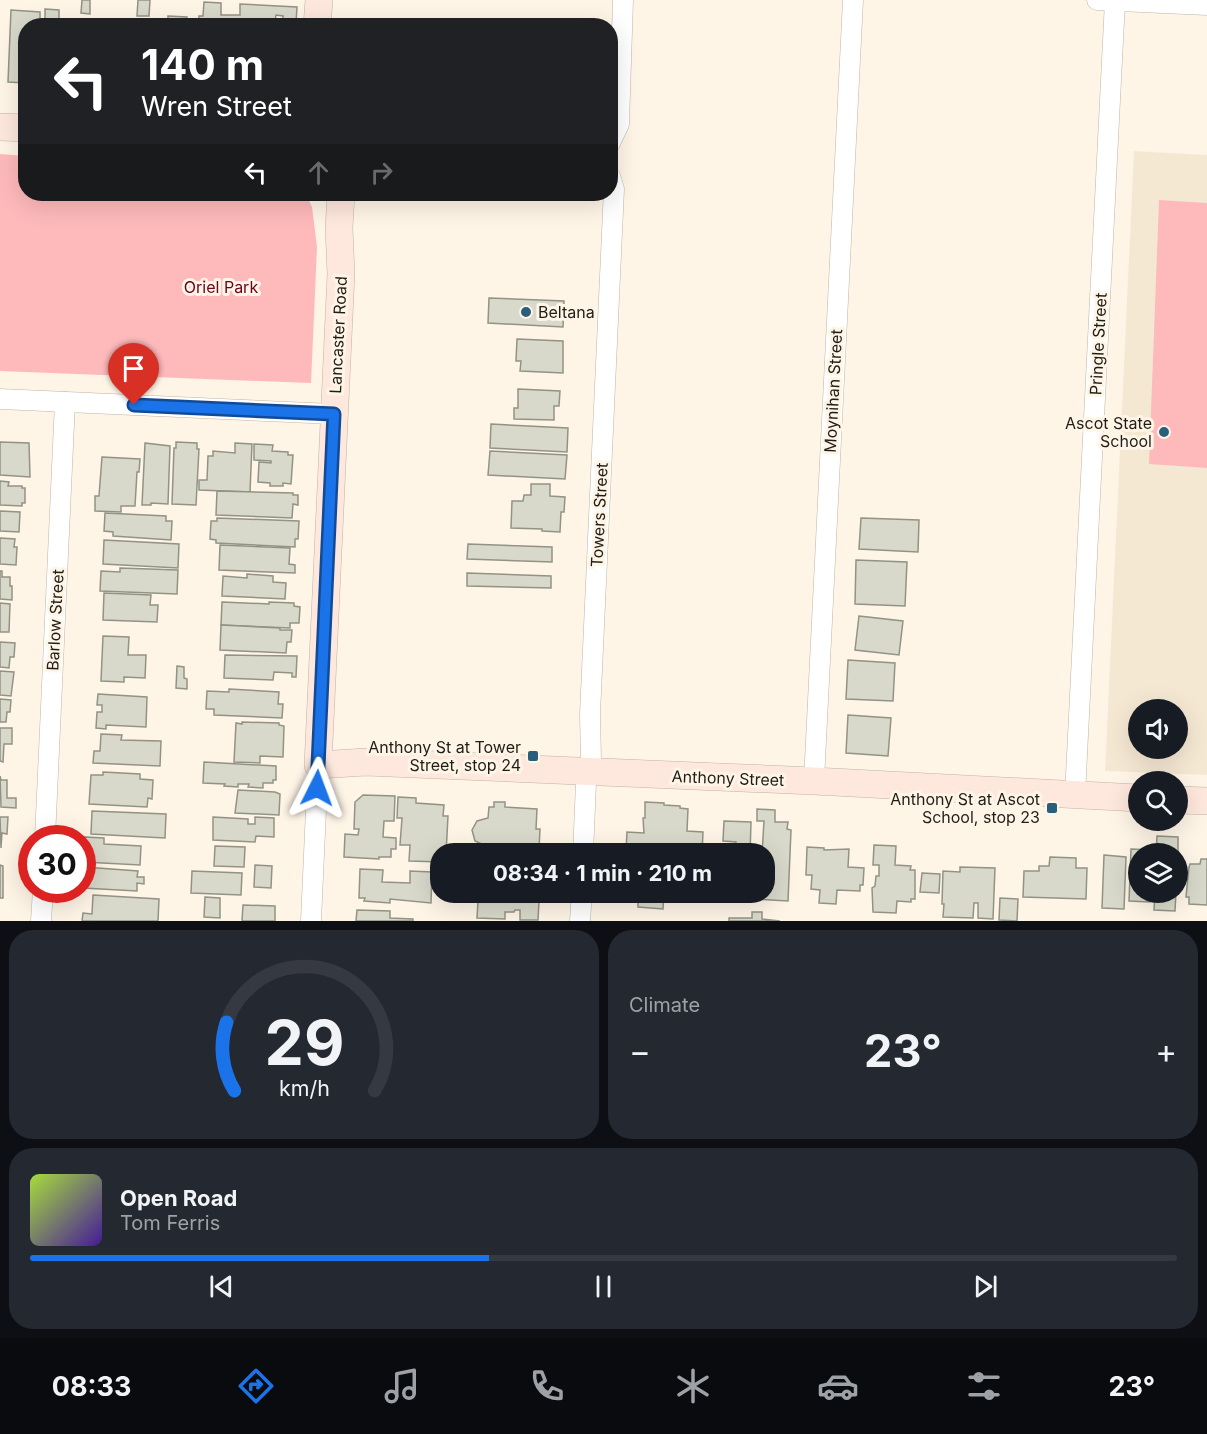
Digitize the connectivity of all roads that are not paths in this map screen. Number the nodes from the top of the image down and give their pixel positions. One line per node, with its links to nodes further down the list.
1 (318, 0): 8 (street)
2 (335, 0): 9 (street)
3 (623, 0): 10 (street)
4 (853, 0): 22 (street, Moynihan Street)
5 (1097, 0): 6 (street)
6 (1115, 1): 7 (street); 23 (street, Pringle Street)
7 (1207, 5)
8 (317, 18)
9 (335, 18)
10 (618, 126)
11 (0, 127): 12 (street)
12 (18, 128)
13 (330, 201): 16 (street, Lancaster Road)
14 (341, 201): 16 (street, Lancaster Road)
15 (613, 201): 21 (street, Towers Street)
16 (339, 228): 19 (street, Lancaster Road)
17 (0, 399): 18 (street)
18 (65, 402): 19 (street); 27 (street, Barlow Street)
19 (334, 414): 20 (street, Lancaster Road)
20 (318, 765): 21 (street, Anthony Street); 32 (street)
21 (589, 772): 22 (street, Anthony Street); 28 (street, Towers Street)
22 (814, 781): 23 (street, Anthony Street)
23 (1076, 795): 24 (street, Anthony Street)
24 (1128, 798)
25 (1188, 800): 26 (street)
26 (1207, 801)
27 (46, 825)
28 (583, 843)
29 (42, 903): 31 (street)
30 (581, 903): 33 (street)
31 (41, 921)
32 (311, 921)
33 (580, 921)

